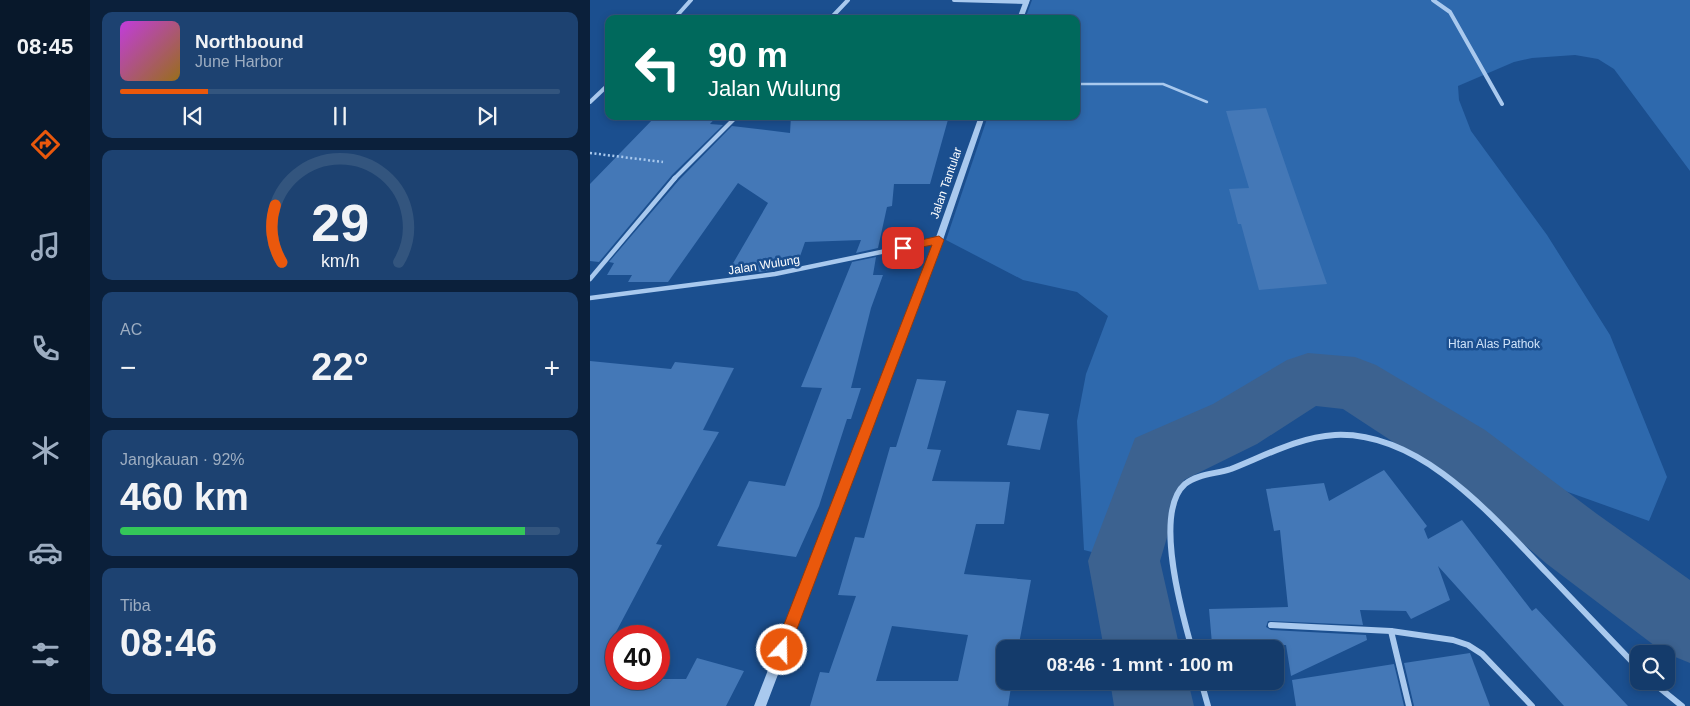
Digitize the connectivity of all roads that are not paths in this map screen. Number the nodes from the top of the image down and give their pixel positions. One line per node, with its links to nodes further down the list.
1 (691, 0): 6 (street)
2 (848, 0): 7 (street)
3 (954, 0): 5 (street)
4 (1433, 0): 13 (street)
5 (1027, 1): 8 (street)
6 (678, 15)
7 (834, 15)
8 (1022, 15)
9 (1080, 84): 12 (lane)
10 (605, 88): 11 (street)
11 (590, 102)
12 (1207, 102)
13 (1502, 104)
14 (733, 120): 17 (street)
15 (981, 120): 16 (street, Jalan Tantular)
16 (939, 240): 18 (street, Jalan Wulung); 25 (street, Jalan Tantular)
17 (590, 279)
18 (590, 298)
19 (1271, 625): 20 (street)
20 (1391, 631): 27 (street); 28 (street)
21 (1190, 640): 22 (street)
22 (1630, 659)
23 (1204, 690): 26 (street)
24 (1662, 690): 29 (street)
25 (760, 706)
26 (1208, 706)
27 (1409, 706)
28 (1532, 706)
29 (1682, 706)

